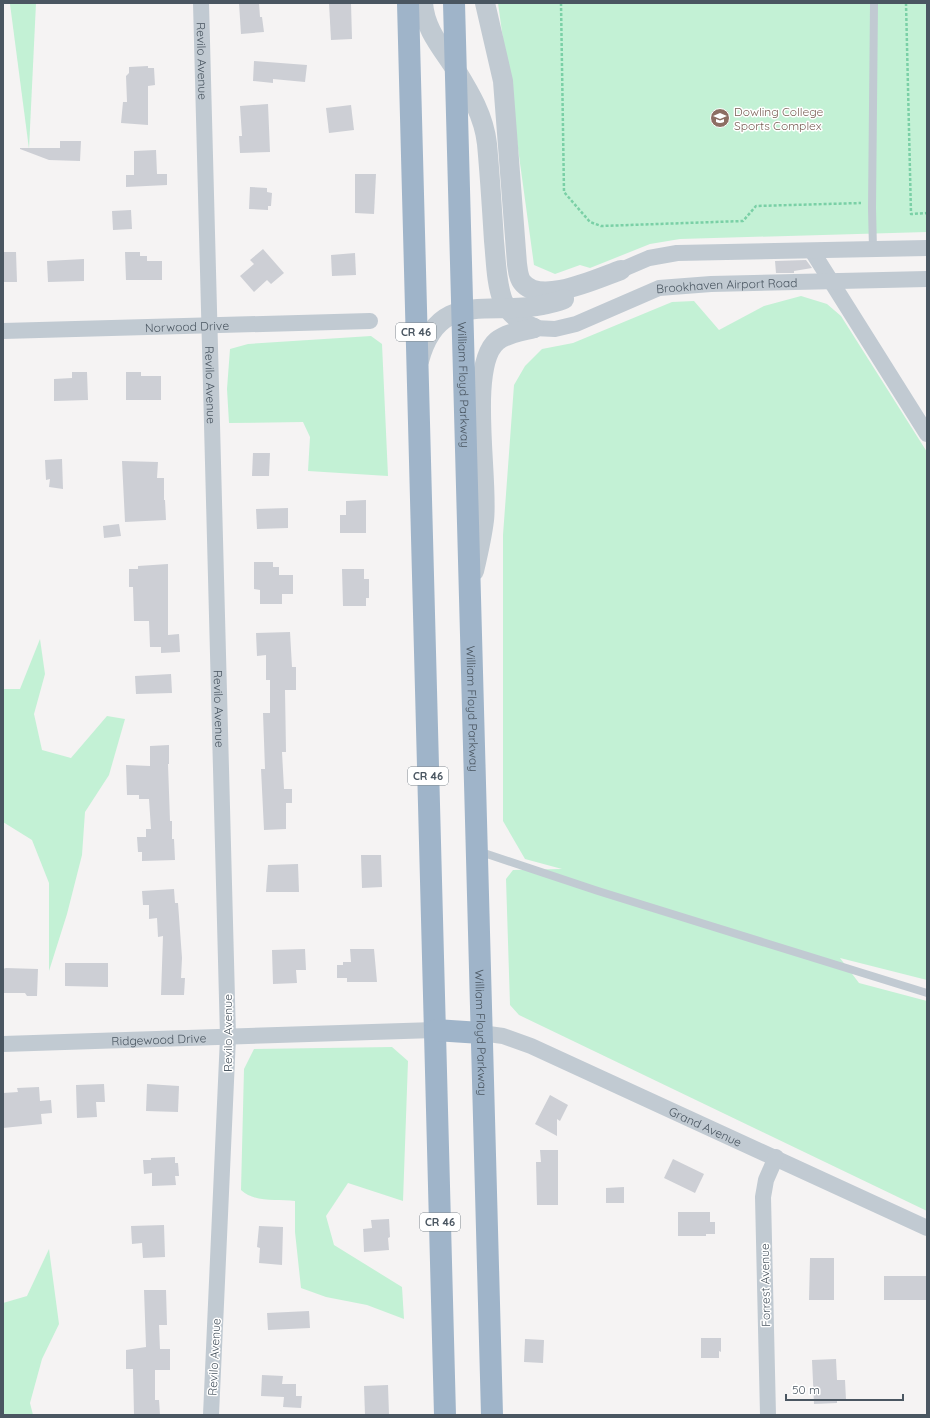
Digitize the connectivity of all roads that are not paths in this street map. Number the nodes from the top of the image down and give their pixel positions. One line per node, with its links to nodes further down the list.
1 (201, 3): 17 (street, Revilo Avenue)
2 (408, 3): 20 (highway, CR 46)
3 (424, 3): 7 (street)
4 (454, 3): 7 (highway, William Floyd Parkway)
5 (485, 3): 11 (street)
6 (874, 3): 9 (lane)
7 (456, 70): 14 (street); 15 (highway, William Floyd Parkway)
8 (927, 248): 9 (street)
9 (873, 250): 10 (street)
10 (812, 251): 11 (street); 13 (street)
11 (621, 270): 14 (street)
12 (927, 279): 13 (street, Brookhaven Airport Road)
13 (832, 281): 18 (street, Brookhaven Airport Road); 21 (street)
14 (507, 308): 15 (street); 18 (street)
15 (463, 310): 20 (street); 22 (highway, William Floyd Parkway)
16 (370, 321): 17 (street, Norwood Drive)
17 (210, 326): 19 (street, Norwood Drive); 27 (street, Revilo Avenue)
18 (534, 328): 22 (street)
19 (3, 331)
20 (417, 370): 25 (highway, CR 46)
21 (927, 434)
22 (470, 592): 23 (highway, William Floyd Parkway)
23 (477, 851): 24 (lane); 26 (highway, William Floyd Parkway)
24 (927, 993)
25 (435, 1030): 26 (highway); 27 (street, Ridgewood Drive); 32 (highway, CR 46)
26 (481, 1033): 29 (street, Grand Avenue); 33 (highway, William Floyd Parkway)
27 (228, 1037): 28 (street, Ridgewood Drive); 31 (street, Revilo Avenue)
28 (3, 1044)
29 (776, 1157): 30 (street, Grand Avenue); 34 (street, Forrest Avenue)
30 (927, 1228)
31 (211, 1415)
32 (445, 1415)
33 (492, 1415)
34 (768, 1415)

